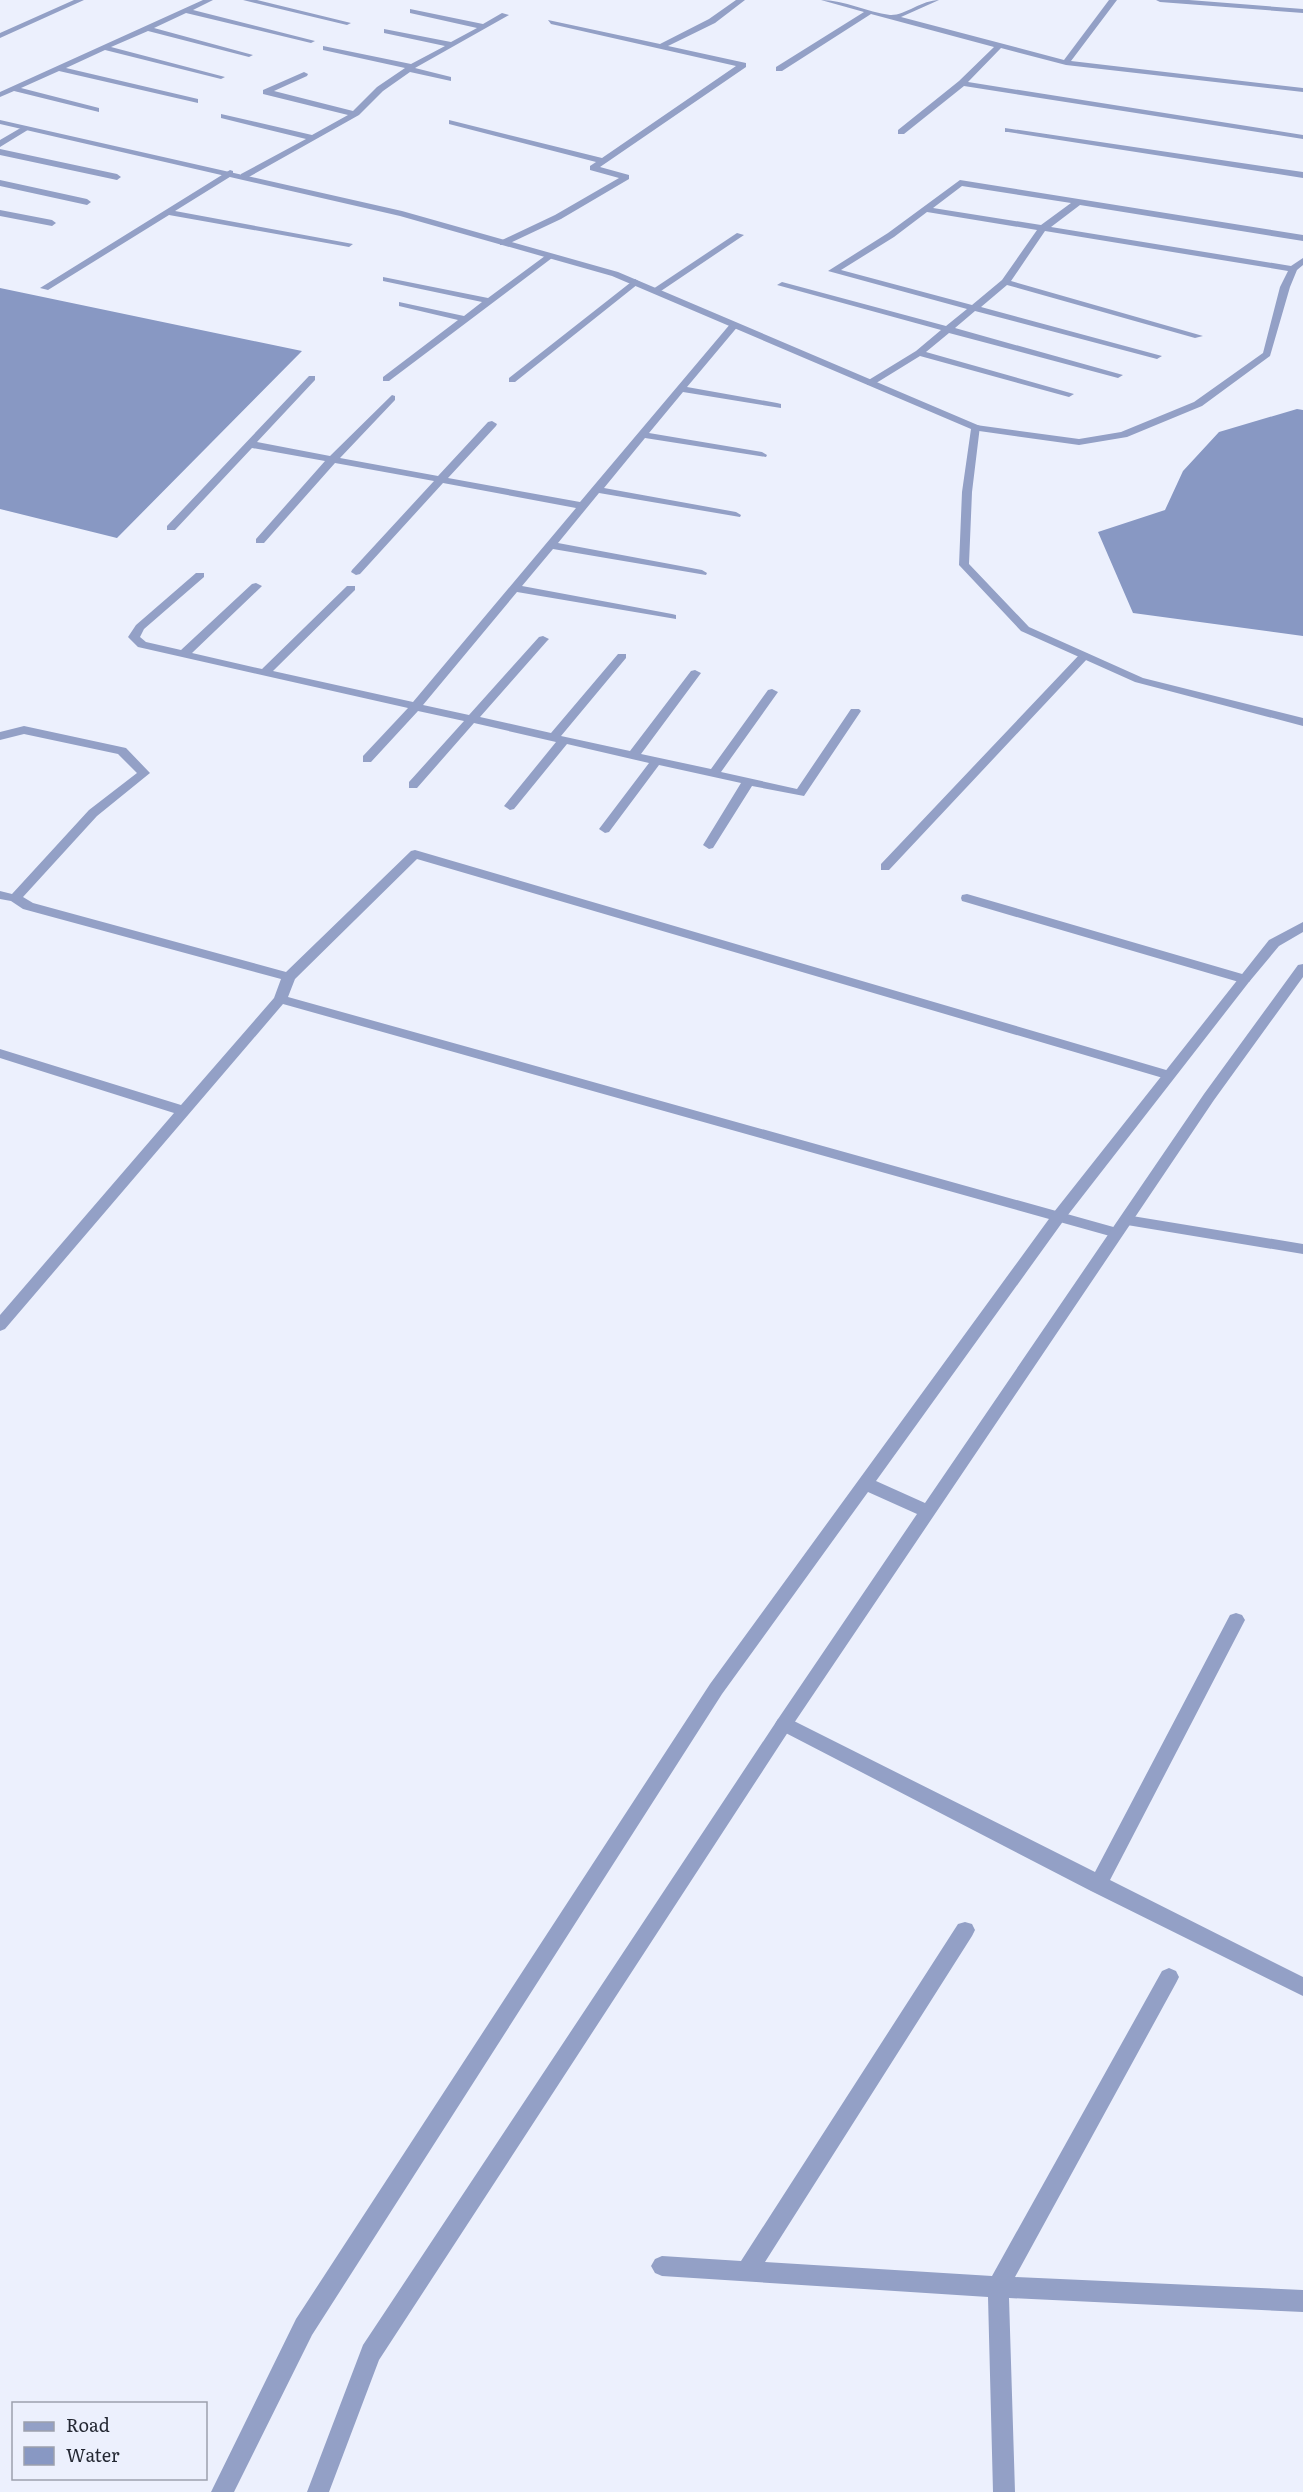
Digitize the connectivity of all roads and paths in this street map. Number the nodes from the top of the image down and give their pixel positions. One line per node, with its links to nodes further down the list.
1 (80, 0): 21 (street)
2 (207, 0): 10 (street)
3 (247, 0): 17 (street)
4 (741, 0): 24 (street)
5 (825, 0): 13 (street)
6 (935, 0): 15 (street)
7 (1113, 0): 29 (street)
8 (1160, 0): 9 (street)
9 (1241, 3): 12 (street)
10 (186, 11): 19 (street); 22 (street)
11 (413, 11): 18 (street)
12 (1303, 11)
13 (870, 12): 15 (street); 32 (street)
14 (505, 15): 18 (street)
15 (893, 18): 25 (street)
16 (551, 22): 24 (street)
17 (347, 23)
18 (484, 27): 23 (street)
19 (147, 28): 26 (street); 28 (street)
20 (387, 31): 23 (street)
21 (0, 36)
22 (311, 41)
23 (453, 45): 30 (street)
24 (661, 47): 53 (street)
25 (998, 47): 29 (street); 36 (street)
26 (105, 48): 31 (street); 34 (street)
27 (326, 48): 30 (street)
28 (249, 55)
29 (1066, 63): 38 (street)
30 (410, 68): 35 (street); 42 (street)
31 (58, 69): 37 (street); 40 (street)
32 (779, 69)
33 (304, 74): 42 (street)
34 (221, 77)
35 (448, 79)
36 (962, 83): 48 (street); 49 (street)
37 (14, 89): 39 (street); 41 (street)
38 (1303, 90)
39 (0, 95)
40 (195, 101)
41 (96, 110)
42 (354, 114): 50 (street)
43 (224, 116): 50 (street)
44 (0, 122): 46 (street)
45 (452, 122): 53 (street)
46 (27, 128): 51 (street); 54 (street)
47 (1008, 130): 55 (street)
48 (901, 132)
49 (1303, 137)
50 (314, 138): 56 (street)
51 (0, 144)
52 (0, 152): 57 (street)
53 (603, 161): 68 (street)
54 (230, 173): 56 (street); 62 (street)
55 (1303, 175)
56 (244, 176): 68 (street)
57 (117, 177)
58 (0, 183): 59 (street)
59 (87, 201)
60 (1078, 202): 61 (street); 65 (street); 67 (street)
61 (925, 209): 65 (street); 81 (street)
62 (167, 212): 69 (street); 77 (street)
63 (0, 213): 64 (street)
64 (52, 223)
65 (1042, 230): 72 (street); 75 (street)
66 (740, 235): 78 (street)
67 (1303, 238)
68 (503, 243): 70 (street)
69 (349, 244)
70 (549, 256): 74 (street); 79 (street)
71 (1303, 261): 72 (street)
72 (1293, 269): 98 (street)
73 (386, 279): 79 (street)
74 (635, 282): 78 (street); 91 (street)
75 (1005, 282): 81 (street); 85 (street)
76 (782, 285): 84 (street)
77 (45, 288)
78 (654, 291): 83 (street)
79 (491, 301): 82 (street)
80 (402, 304): 82 (street)
81 (972, 308): 84 (street); 87 (street)
82 (467, 319): 90 (street)
83 (734, 325): 92 (street); 93 (street)
84 (950, 328): 86 (street); 88 (street)
85 (1198, 336)
86 (919, 352): 92 (street); 94 (street)
87 (1157, 356)
88 (1118, 375)
89 (312, 378): 100 (street)
90 (386, 379)
91 (513, 380)
92 (870, 383): 98 (street)
93 (681, 389): 96 (street); 99 (street)
94 (1068, 394)
95 (392, 398): 102 (street)
96 (777, 406)
97 (492, 424): 103 (street)
98 (976, 428): 120 (street)
99 (643, 435): 101 (street); 104 (street)
100 (249, 444): 102 (street); 107 (street)
101 (762, 455)
102 (332, 460): 103 (street); 108 (street)
103 (441, 480): 105 (street); 110 (street)
104 (597, 490): 105 (street); 106 (street)
105 (583, 506): 109 (street)
106 (736, 515)
107 (171, 528)
108 (260, 541)
109 (551, 545): 111 (street); 115 (street)
110 (356, 572)
111 (702, 573)
112 (200, 575): 118 (street)
113 (256, 586): 118 (street)
114 (351, 588): 121 (street)
115 (515, 588): 116 (street); 124 (street)
116 (672, 617)
117 (543, 639): 126 (street)
118 (184, 654): 121 (street)
119 (622, 656): 129 (street)
120 (1084, 656): 127 (street); 139 (street)
121 (265, 672): 124 (street)
122 (695, 673): 130 (street)
123 (772, 692): 133 (street)
124 (417, 705): 126 (street); 131 (street)
125 (855, 711): 134 (street)
126 (473, 718): 129 (street); 135 (street)
127 (1303, 722)
128 (0, 736): 141 (street)
129 (559, 738): 130 (street); 136 (street)
130 (633, 756): 132 (street)
131 (367, 759)
132 (656, 761): 133 (street); 137 (street)
133 (713, 775): 134 (street)
134 (748, 782): 138 (street)
135 (413, 785)
136 (510, 806)
137 (605, 829)
138 (709, 845)
139 (885, 867)
140 (0, 895): 141 (street)
141 (15, 898): 145 (street)
142 (967, 898): 146 (street)
143 (1303, 926): 146 (street)
144 (1303, 968): 152 (street)
145 (289, 977): 147 (street); 149 (street)
146 (1244, 978): 149 (street)
147 (280, 999): 150 (street); 151 (street)
148 (0, 1053): 150 (street)
149 (1168, 1075): 151 (street)
150 (183, 1111): 154 (street)
151 (1059, 1216): 152 (street); 155 (street)
152 (1122, 1226): 153 (street); 156 (street)
153 (1303, 1249)
154 (0, 1324)
155 (865, 1483): 156 (street); 167 (street)
156 (928, 1512): 158 (street)
157 (1236, 1620): 159 (street)
158 (784, 1724): 159 (street); 168 (street)
159 (1098, 1885): 162 (street)
160 (965, 1930): 164 (street)
161 (1169, 1977): 165 (street)
162 (1303, 1988)
163 (662, 2266): 164 (street)
164 (746, 2272): 165 (street)
165 (998, 2287): 166 (street); 169 (street)
166 (1303, 2301)
167 (222, 2492)
168 (318, 2492)
169 (1004, 2492)

